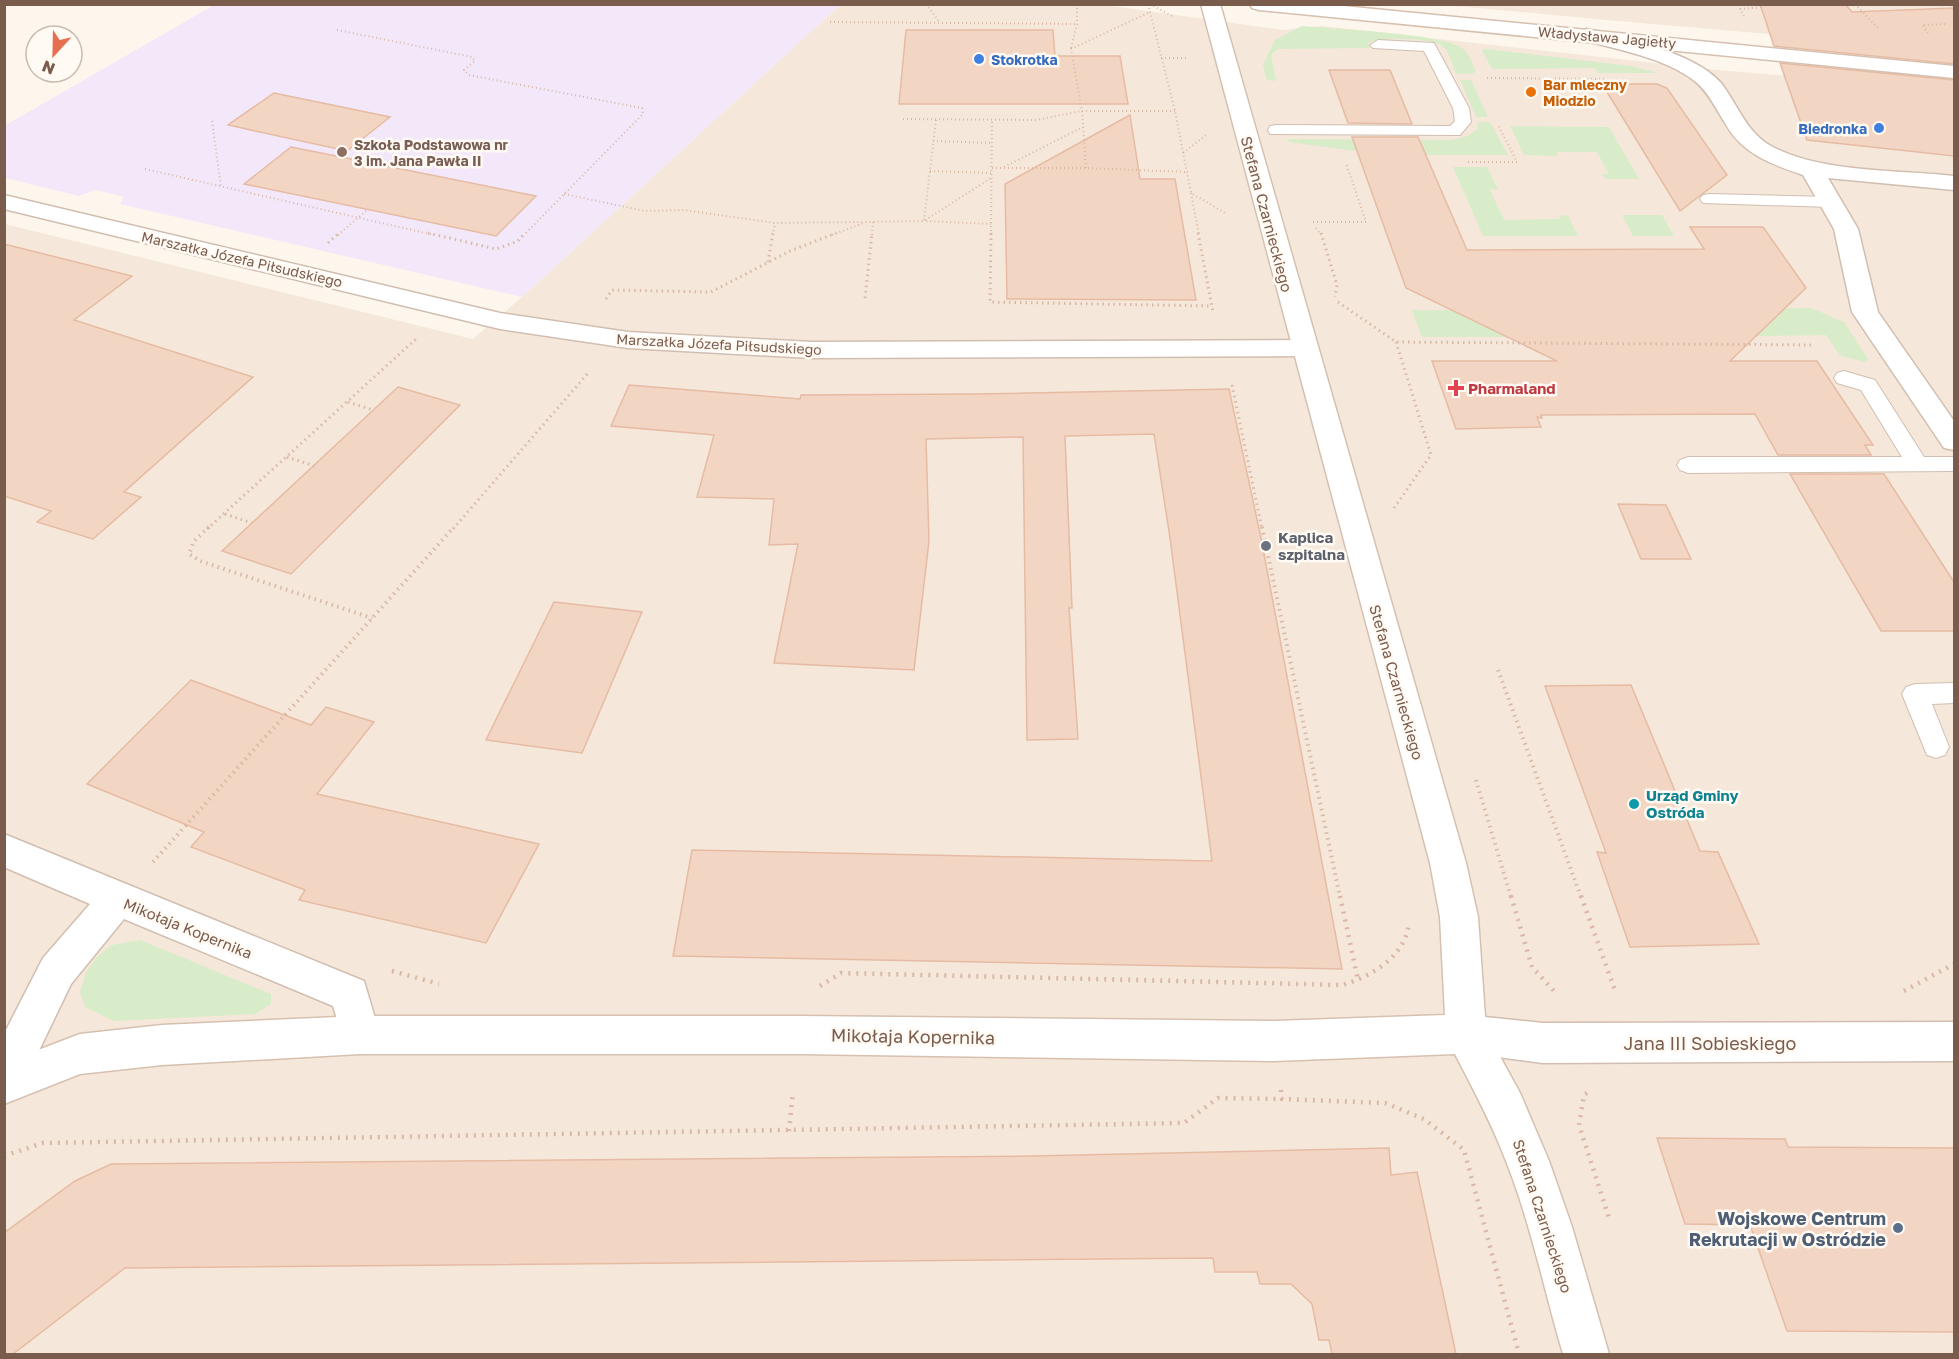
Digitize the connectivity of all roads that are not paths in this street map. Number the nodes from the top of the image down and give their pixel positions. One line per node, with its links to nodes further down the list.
1 (1210, 4): 12 (street, Stefana Czarnieckiego)
2 (1259, 4): 3 (street, Władysława Jagiełły)
3 (1587, 35): 5 (street, Władysława Jagiełły); 7 (street)
4 (1378, 45): 6 (lane)
5 (1954, 72)
6 (1276, 130)
7 (1812, 170): 8 (street); 11 (street)
8 (1954, 183)
9 (1709, 199): 11 (lane)
10 (4, 202): 12 (street, Marszałka Józefa Piłsudskiego)
11 (1830, 202): 14 (street)
12 (1304, 348): 22 (street, Stefana Czarnieckiego)
13 (1844, 378): 15 (lane)
14 (1954, 441)
15 (1918, 464): 16 (lane); 17 (lane)
16 (1954, 464)
17 (1688, 465)
18 (1954, 693): 19 (lane)
19 (1936, 747)
20 (4, 850): 21 (street)
21 (118, 899): 23 (street, Mikołaja Kopernika); 25 (street, Mikołaja Kopernika)
22 (1466, 1034): 23 (street, Mikołaja Kopernika); 24 (street, Jana III Sobieskiego); 27 (street, Stefana Czarnieckiego)
23 (360, 1035): 26 (street, Mikołaja Kopernika)
24 (1954, 1041)
25 (4, 1078)
26 (4, 1084)
27 (1586, 1354)

